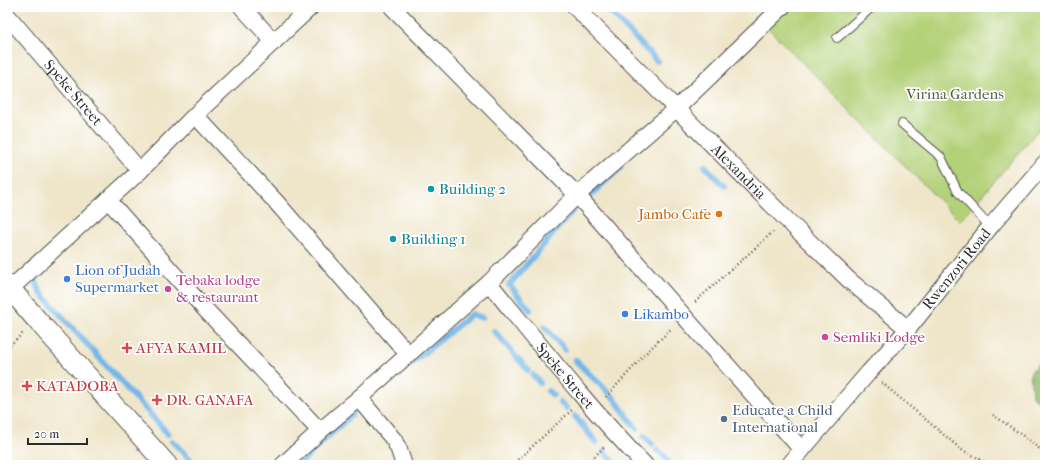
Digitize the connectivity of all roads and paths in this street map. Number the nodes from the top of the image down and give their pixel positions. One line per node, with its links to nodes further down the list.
1 (242, 7): 9 (street)
2 (311, 7): 9 (street)
3 (392, 7): 15 (street)
4 (576, 7): 10 (street, Alexandria)
5 (782, 7): 10 (street)
6 (872, 7): 8 (lane)
7 (7, 15): 14 (street, Speke Street)
8 (837, 38)
9 (274, 42): 11 (street)
10 (676, 109): 15 (street); 17 (street, Alexandria)
11 (195, 115): 14 (street); 23 (street)
12 (902, 124): 18 (lane)
13 (1045, 163): 18 (street, Rwenzori Road)
14 (140, 171): 16 (street)
15 (577, 196): 19 (street); 21 (street)
16 (108, 200): 20 (street); 28 (street)
17 (787, 220): 21 (path); 22 (street, Alexandria)
18 (990, 227): 22 (street, Rwenzori Road)
19 (489, 283): 23 (street); 26 (street, Speke Street)
20 (8, 287): 32 (street)
21 (683, 315): 26 (path); 30 (street)
22 (908, 329): 24 (street, Rwenzori Road)
23 (408, 354): 25 (street)
24 (869, 372): 30 (street, Rwenzori Road); 39 (path)
25 (359, 398): 28 (street); 34 (street)
26 (589, 405): 29 (street, Speke Street); 35 (path)
27 (993, 415): 31 (path)
28 (320, 431): 33 (street)
29 (615, 435): 36 (path); 37 (street, Speke Street)
30 (802, 450): 38 (street, Rwenzori Road)
31 (1045, 452)
32 (167, 465)
33 (283, 465)
34 (404, 465)
35 (512, 465)
36 (586, 465)
37 (644, 465)
38 (789, 465)
39 (992, 465)

